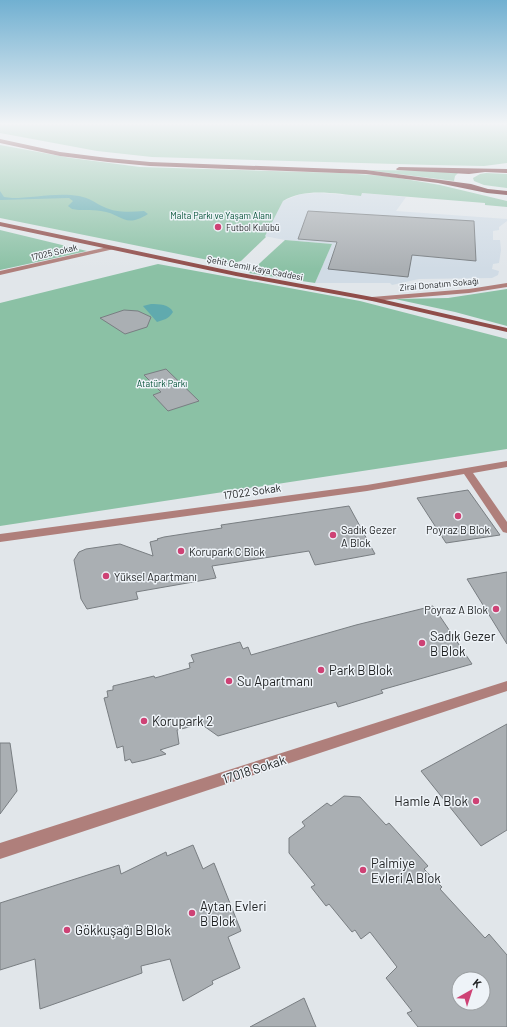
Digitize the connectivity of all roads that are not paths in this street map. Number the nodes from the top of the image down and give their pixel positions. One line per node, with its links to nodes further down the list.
1 (375, 173): 3 (highway)
2 (467, 173): 3 (highway)
3 (477, 188): 4 (highway)
4 (507, 193)
5 (0, 224): 6 (street, Şehit Cemil Kaya Caddesi)
6 (112, 248): 7 (street, 17025 Sokak); 9 (street, Şehit Cemil Kaya Caddesi)
7 (0, 273)
8 (507, 285): 9 (street, Zirai Donatım Sokağı)
9 (372, 299): 10 (street, Şehit Cemil Kaya Caddesi)
10 (507, 330)
11 (507, 464): 12 (street, 17022 Sokak)
12 (467, 471): 13 (street); 14 (street, 17022 Sokak)
13 (507, 530)
14 (0, 538)
15 (507, 686): 16 (street, 17018 Sokak)
16 (0, 851)

